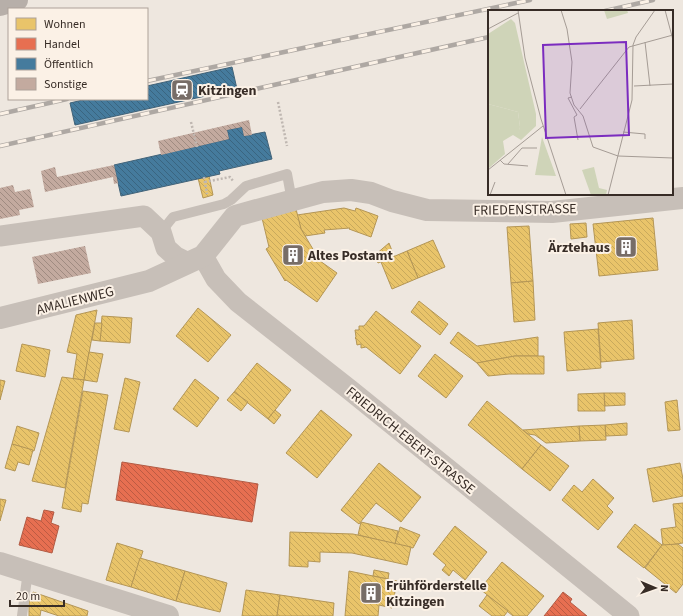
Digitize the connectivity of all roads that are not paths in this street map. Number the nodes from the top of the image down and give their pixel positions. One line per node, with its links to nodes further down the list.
1 (17, 0): 2 (main road)
2 (0, 5)
3 (683, 198): 4 (street, FRIEDENSTRASSE)
4 (233, 208): 5 (lane); 7 (street)
5 (161, 232): 6 (street); 7 (street)
6 (0, 236)
7 (196, 259): 8 (street, AMALIENWEG); 13 (street, FRIEDRICH-EBERT-STRASSE)
8 (0, 318)
9 (0, 563): 10 (street)
10 (28, 571): 11 (lane); 12 (street)
11 (22, 616)
12 (168, 616)
13 (629, 616)

